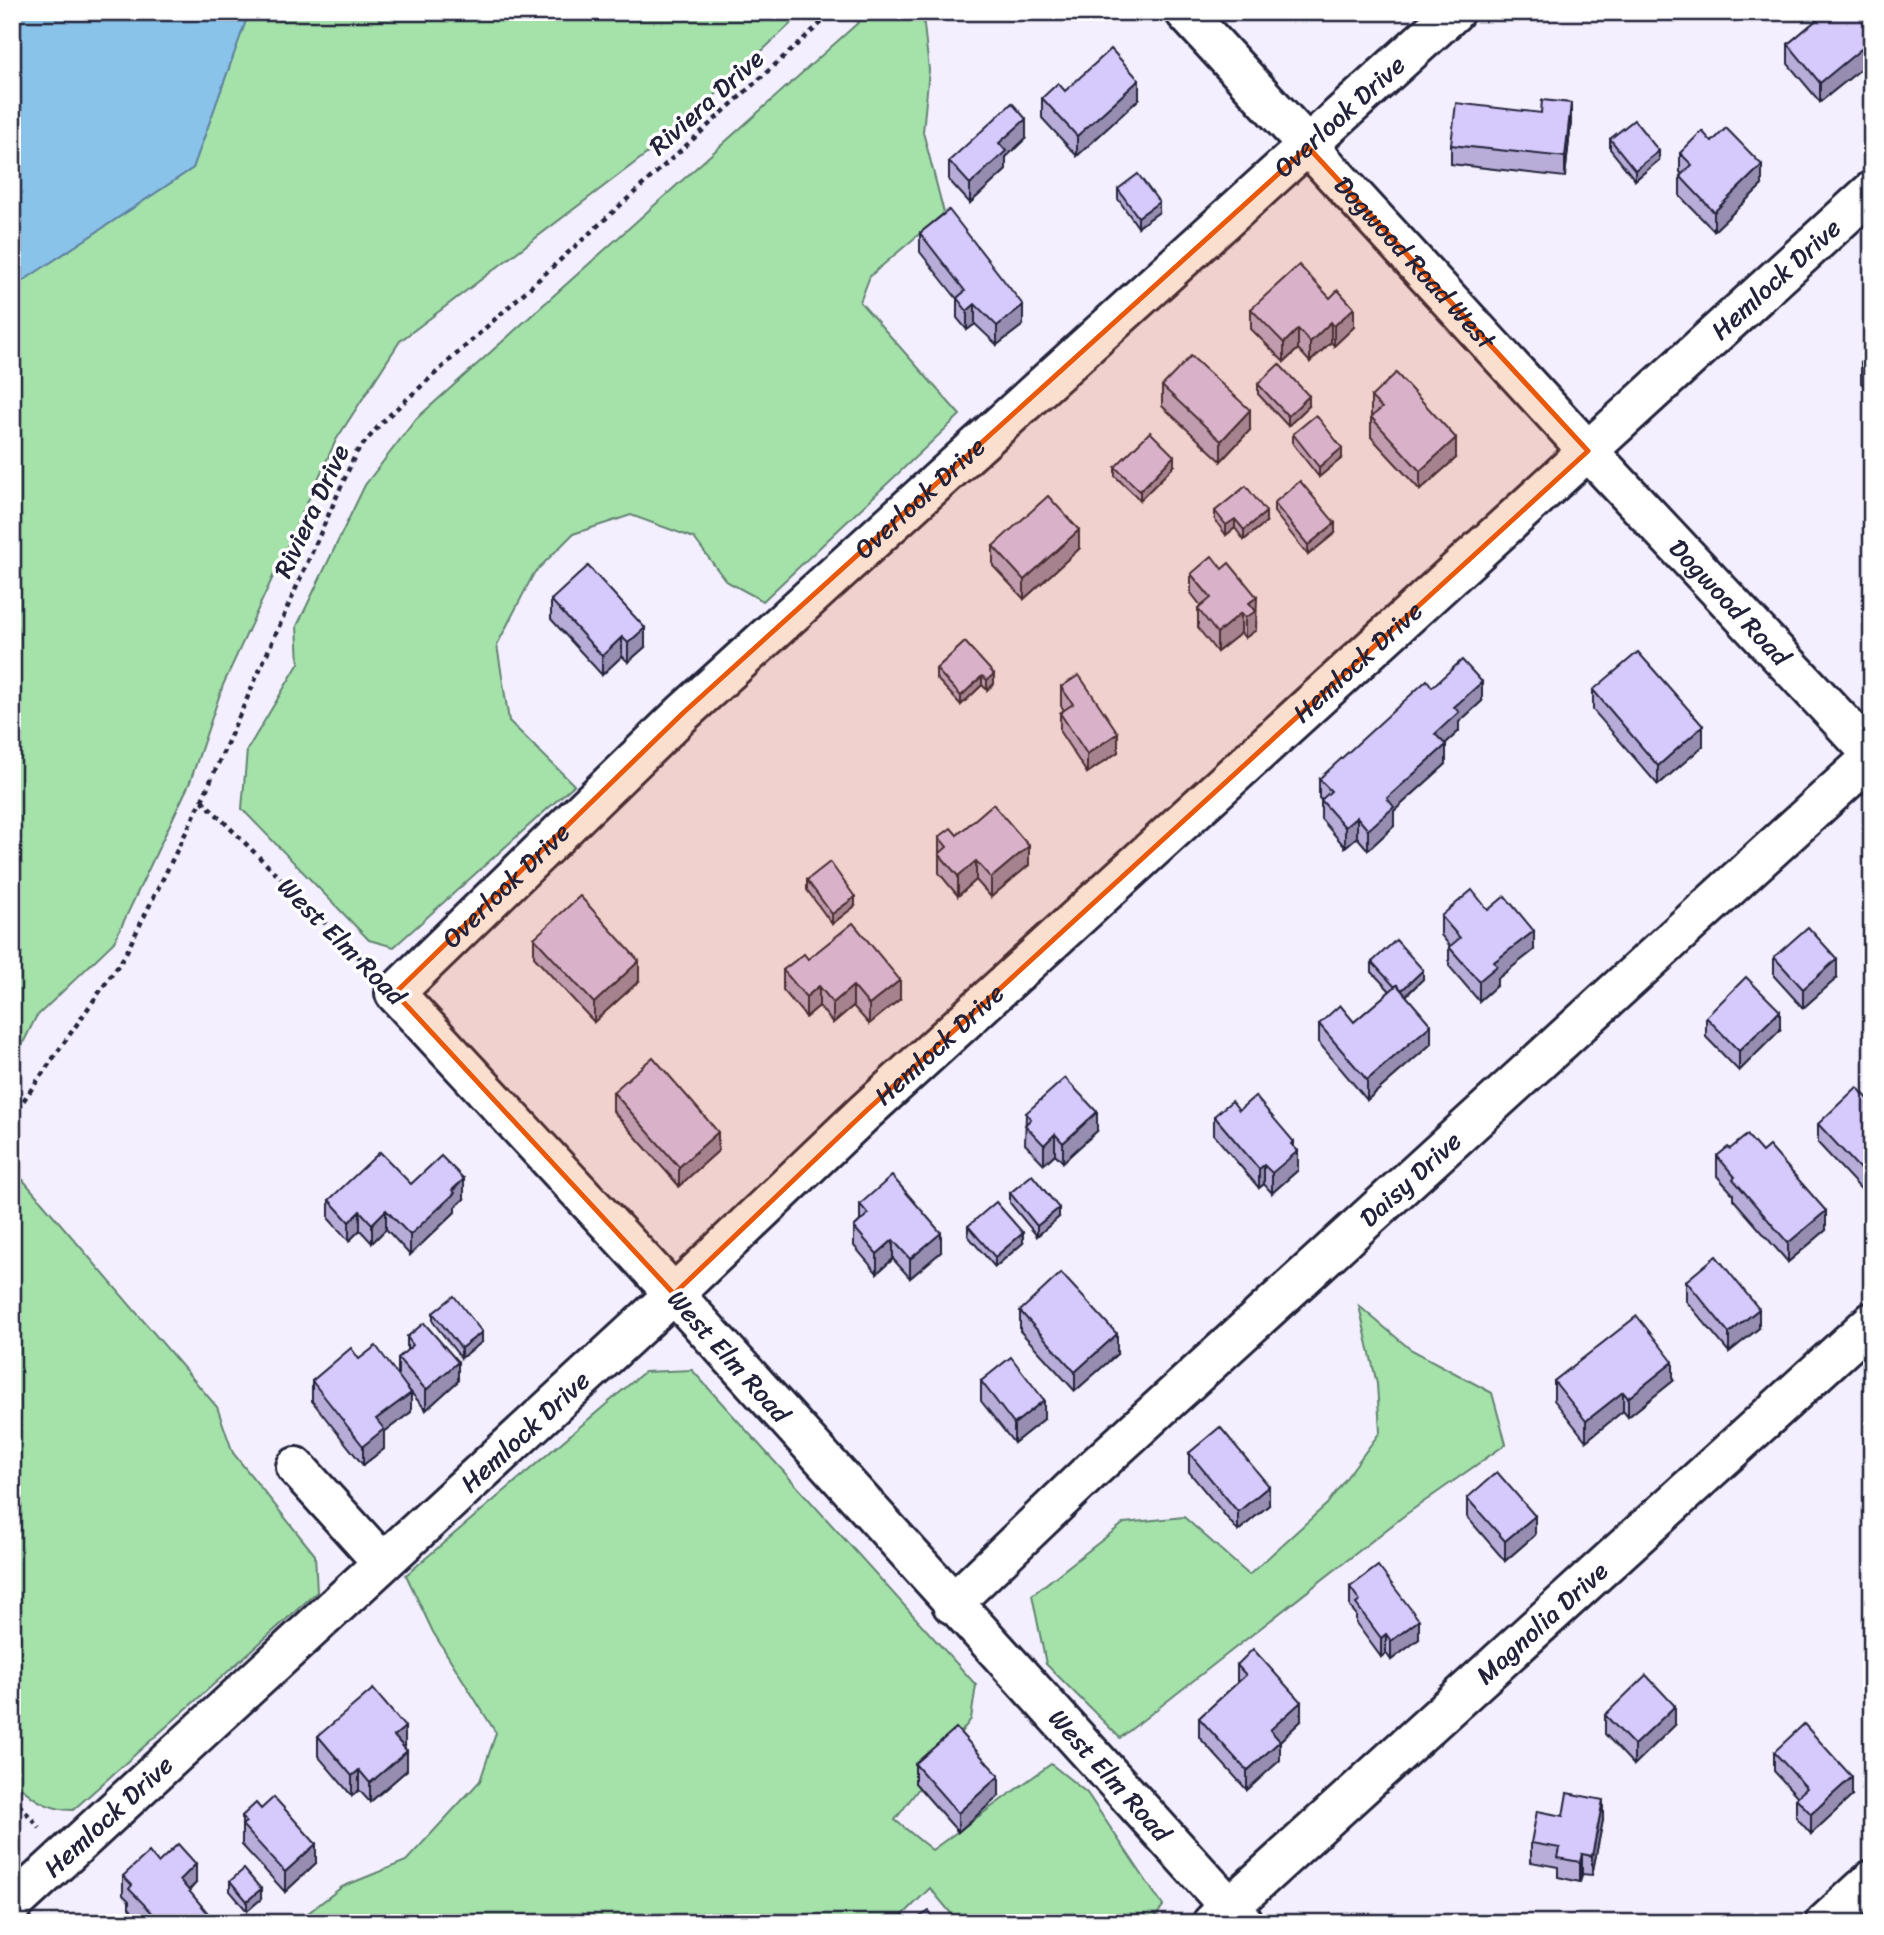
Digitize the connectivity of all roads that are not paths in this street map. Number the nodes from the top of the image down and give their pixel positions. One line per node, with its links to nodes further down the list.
1 (1185, 12): 3 (street, Dogwood Road West)
2 (1454, 12): 3 (street, Overlook Drive)
3 (1308, 147): 5 (street, Dogwood Road West); 7 (street, Overlook Drive)
4 (1872, 191): 5 (street, Hemlock Drive)
5 (1588, 452): 6 (street, Dogwood Road); 8 (street, Hemlock Drive)
6 (1872, 756): 12 (street, Daisy Drive)
7 (395, 993): 8 (street, West Elm Road)
8 (674, 1294): 11 (street, Hemlock Drive); 12 (street, West Elm Road)
9 (1872, 1322): 15 (street, Magnolia Drive)
10 (296, 1467): 11 (street)
11 (382, 1562): 14 (street, Hemlock Drive)
12 (952, 1604): 15 (street, West Elm Road)
13 (1872, 1880): 16 (street)
14 (12, 1905)
15 (1228, 1917)
16 (1825, 1923)

